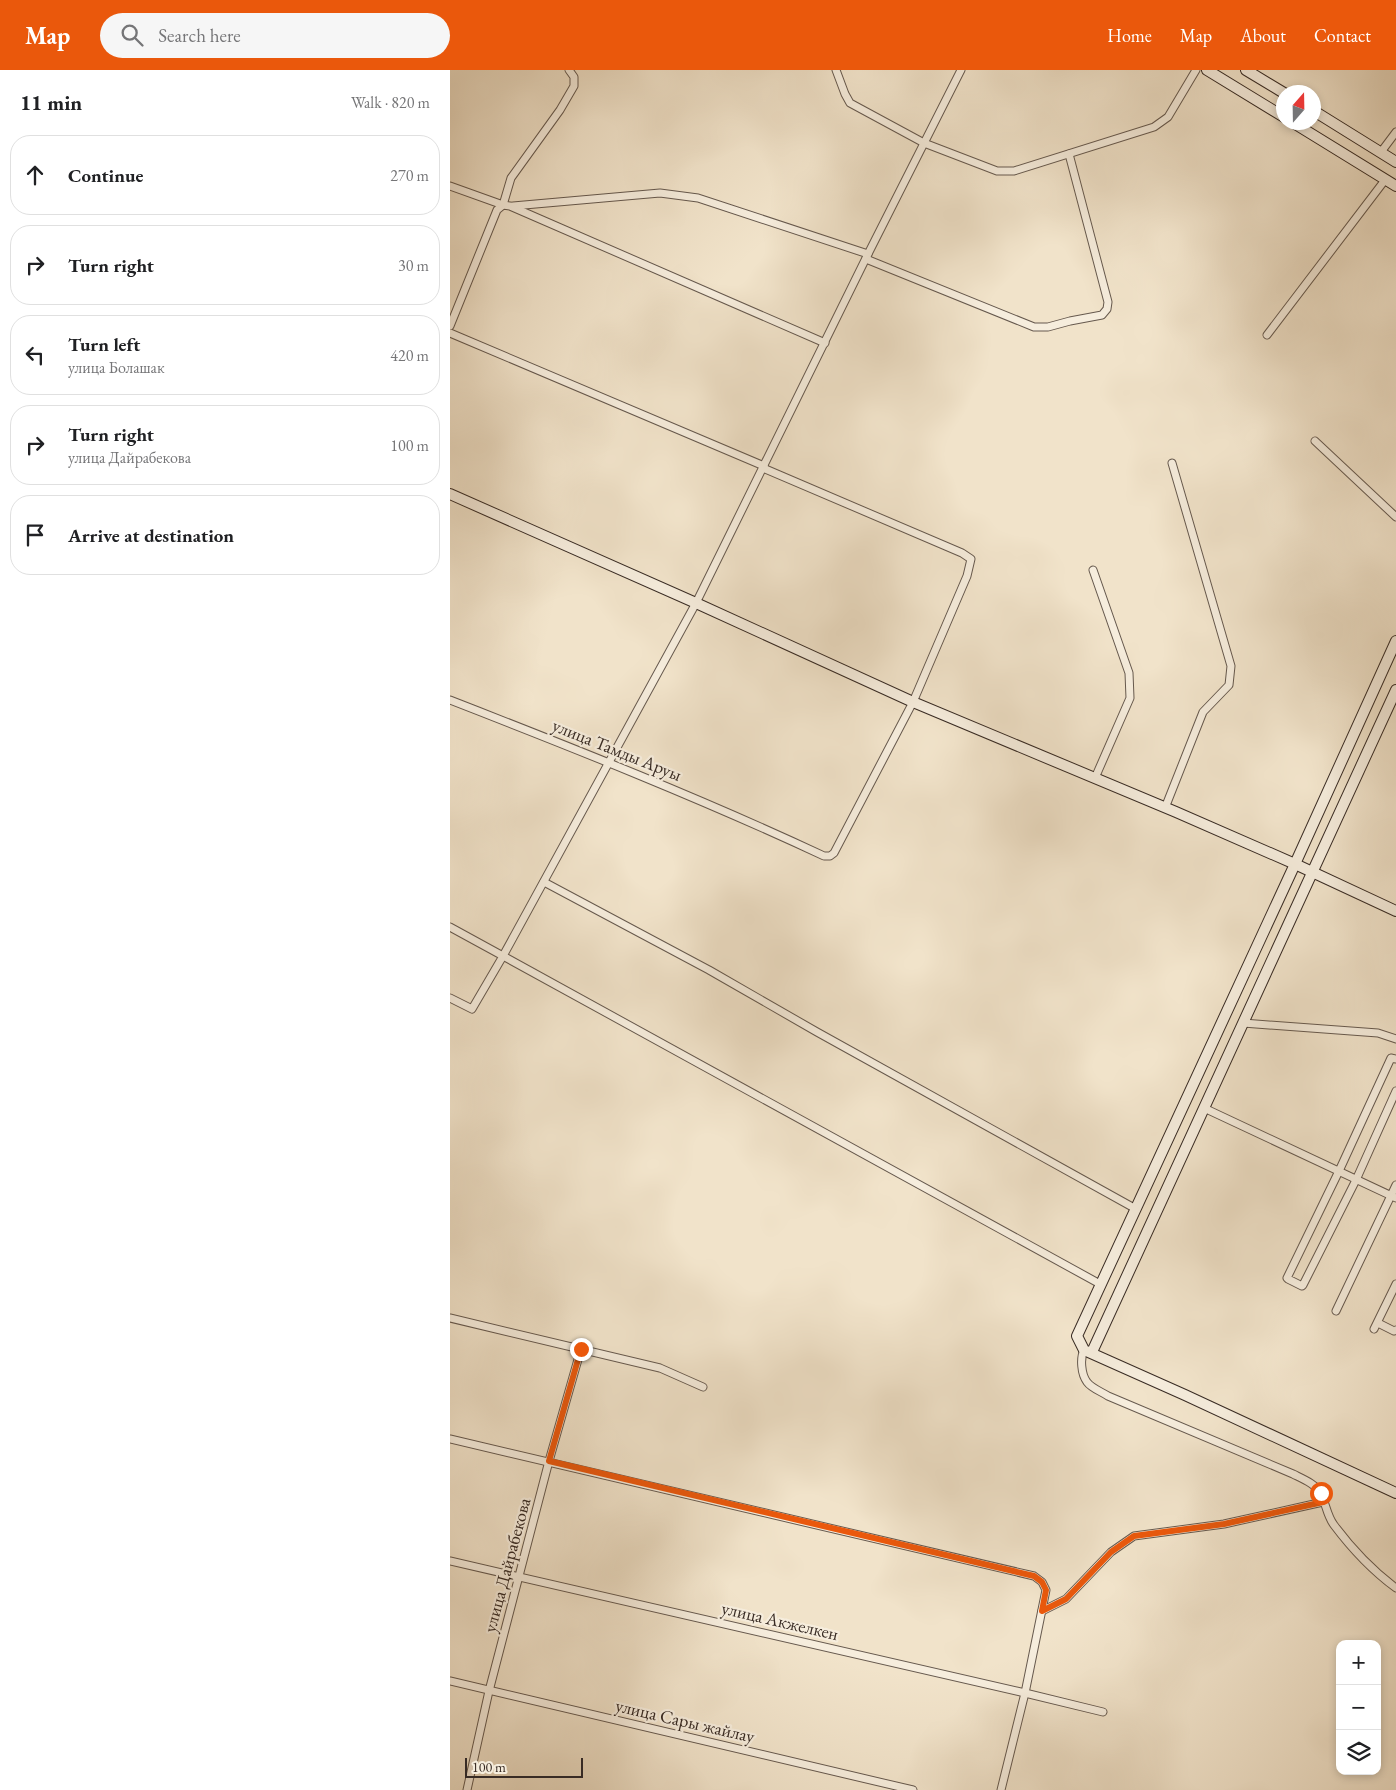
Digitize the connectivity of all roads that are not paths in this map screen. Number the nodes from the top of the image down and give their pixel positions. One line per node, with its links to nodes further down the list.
1 (569, 70): 20 (street)
2 (836, 70): 13 (street)
3 (961, 70): 13 (street)
4 (1196, 70): 15 (street)
5 (1207, 70): 9 (street)
6 (1246, 70): 7 (street)
7 (1258, 73): 8 (street)
8 (1276, 87)
9 (1276, 112)
10 (1321, 115): 14 (street)
11 (1305, 130): 17 (street)
12 (1396, 132): 14 (street)
13 (924, 143): 15 (street); 21 (street)
14 (1381, 152): 16 (street)
15 (1069, 154): 21 (street)
16 (1396, 162)
17 (1385, 180): 19 (street); 24 (street)
18 (450, 186): 20 (street)
19 (1396, 186)
20 (507, 206): 21 (street); 22 (street); 25 (street)
21 (867, 257): 25 (street)
22 (450, 326)
23 (450, 333): 28 (street)
24 (1267, 335)
25 (825, 343): 28 (street)
26 (1315, 441): 30 (street)
27 (1172, 462): 39 (street)
28 (764, 467): 32 (street); 36 (street, улица Тамды Аруы)
29 (450, 494): 32 (street)
30 (1396, 517)
31 (1093, 570): 38 (street)
32 (696, 603): 36 (street); 37 (street)
33 (1396, 641): 40 (street)
34 (1396, 690): 43 (street)
35 (450, 700): 37 (street, улица Тамды Аруы)
36 (913, 702): 37 (street, улица Тамды Аруы); 38 (street)
37 (609, 762): 45 (street)
38 (1095, 778): 39 (street)
39 (1165, 808): 41 (street)
40 (1303, 847): 41 (street); 42 (street)
41 (1278, 856): 42 (street); 44 (street)
42 (1295, 864): 43 (street); 44 (street)
43 (1313, 872): 46 (street); 50 (street)
44 (1288, 880): 59 (street)
45 (544, 882): 48 (street); 59 (street)
46 (1396, 911)
47 (450, 927): 48 (street)
48 (503, 956): 49 (street); 60 (street)
49 (450, 998)
50 (1243, 1023): 51 (street); 54 (street)
51 (1396, 1039)
52 (1396, 1059): 55 (street)
53 (1396, 1091): 56 (street)
54 (1204, 1108): 55 (street); 66 (street)
55 (1339, 1171): 56 (street); 56 (street)
56 (1356, 1180): 58 (street)
57 (1396, 1185): 58 (street)
58 (1393, 1197): 62 (street)
59 (1136, 1209): 60 (street)
60 (1100, 1284): 66 (street)
61 (1396, 1284): 64 (street)
62 (1336, 1311)
63 (450, 1318): 65 (street)
64 (1396, 1330)
65 (581, 1349): 67 (street); 69 (street, улица Дайрабекова)
66 (1088, 1351): 70 (street); 71 (street)
67 (703, 1387)
68 (450, 1439): 69 (street)
69 (549, 1461): 73 (street, улица Дайрабекова); 75 (street)
70 (1396, 1493)
71 (1323, 1502): 74 (street); 75 (street)
72 (450, 1561): 73 (street, улица Акжелкен)
73 (520, 1578): 77 (street, улица Дайрабекова); 78 (street, улица Акжелкен)
74 (1396, 1588)
75 (1042, 1611): 78 (street)
76 (450, 1682): 77 (street, улица Сары жайлау)
77 (489, 1691): 80 (street, улица Дайрабекова); 81 (street, улица Сары жайлау)
78 (1025, 1693): 79 (street, улица Акжелкен); 82 (street)
79 (1103, 1712)
80 (468, 1790)
81 (912, 1790)
82 (1001, 1790)

